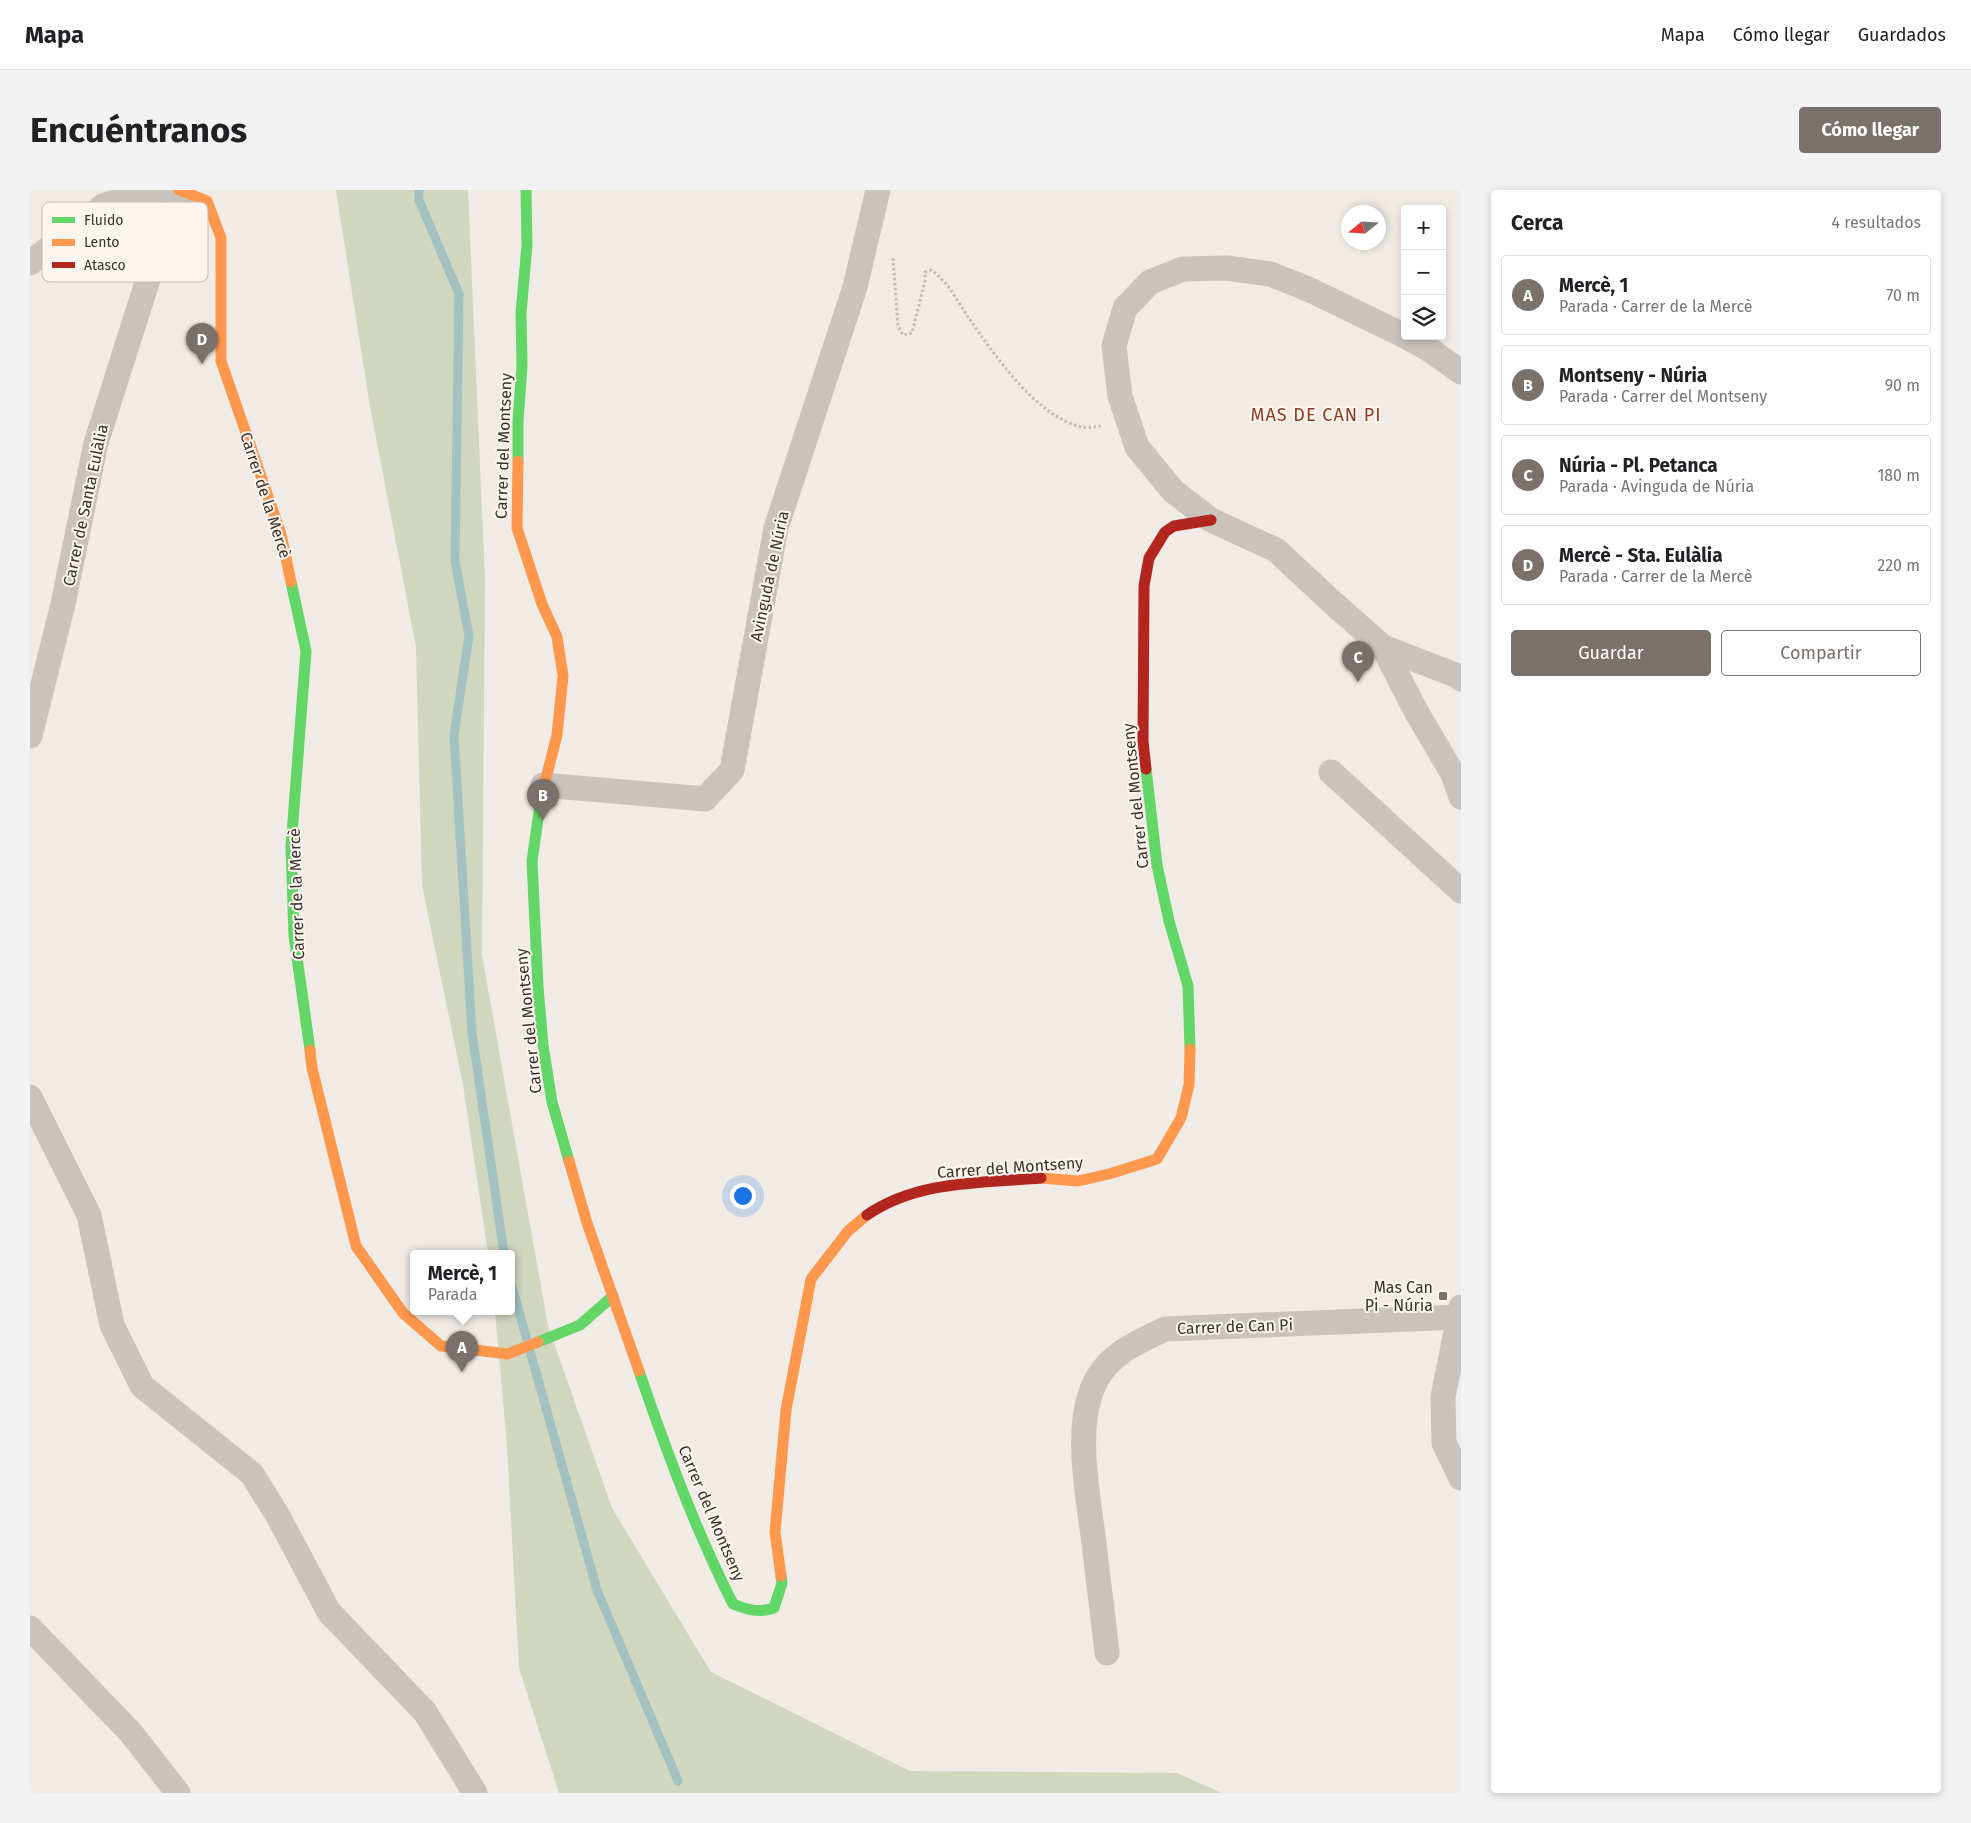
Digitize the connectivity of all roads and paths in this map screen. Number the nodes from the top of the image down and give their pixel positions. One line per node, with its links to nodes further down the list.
1 (526, 190): 20 (street, Carrer del Montseny)
2 (878, 190): 7 (street, Avinguda de Núria)
3 (174, 191): 4 (street); 5 (street, Carrer de la Mercè)
4 (114, 202)
5 (207, 202)
6 (208, 204): 24 (street, Carrer de la Mercè)
7 (870, 222): 14 (path); 20 (street, Avinguda de Núria)
8 (42, 254): 9 (street)
9 (30, 263)
10 (147, 282): 18 (street, Carrer de Santa Eulàlia)
11 (1401, 334): 14 (street)
12 (1412, 340): 13 (street)
13 (1461, 372)
14 (1128, 421): 15 (street)
15 (1211, 520): 16 (street); 24 (street, Carrer del Montseny)
16 (1383, 647): 17 (street); 21 (street)
17 (1461, 679)
18 (30, 736)
19 (1331, 772): 22 (street)
20 (543, 785): 24 (street, Carrer del Montseny)
21 (1461, 797)
22 (1461, 891)
23 (30, 1097): 30 (street)
24 (613, 1296)
25 (1460, 1312): 26 (street); 28 (street, Carrer de Can Pi)
26 (1461, 1478)
27 (30, 1628): 29 (street)
28 (1107, 1653)
29 (178, 1793)
30 (475, 1793)

